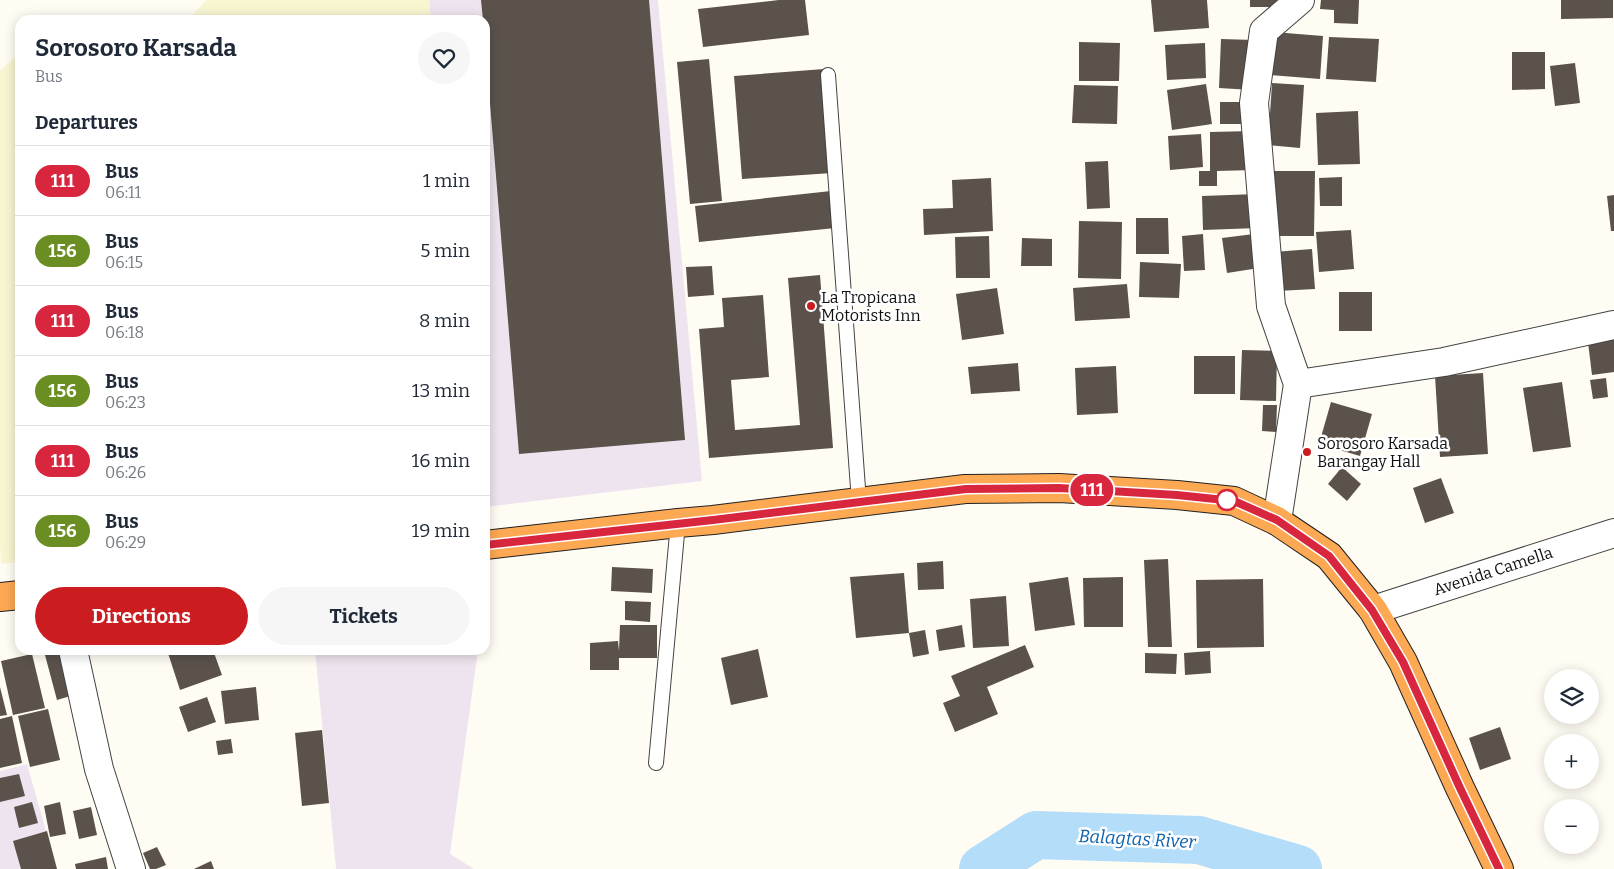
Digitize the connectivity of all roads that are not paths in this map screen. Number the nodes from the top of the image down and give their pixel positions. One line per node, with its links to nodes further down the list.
1 (1300, 0): 4 (street)
2 (828, 75): 5 (lane)
3 (1614, 325): 4 (street)
4 (1298, 384): 6 (street)
5 (859, 502): 6 (highway); 7 (highway)
6 (1277, 520): 12 (highway)
7 (678, 523): 9 (highway); 14 (lane)
8 (1614, 532): 12 (street, Avenida Camella)
9 (490, 544)
10 (15, 596): 11 (highway)
11 (0, 597)
12 (1372, 610): 16 (highway)
13 (74, 655): 15 (street)
14 (656, 763)
15 (131, 869)
16 (1499, 869)

